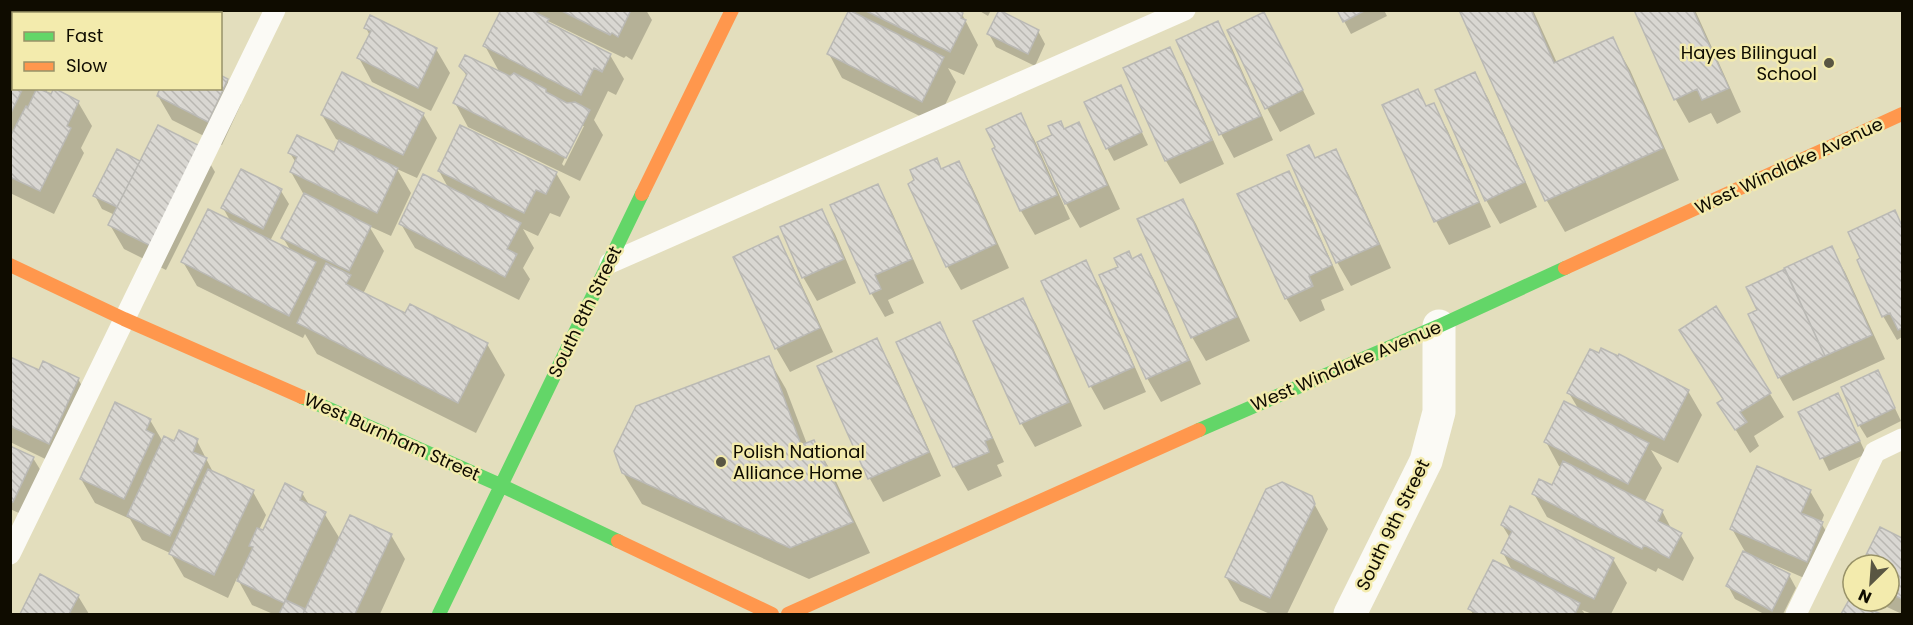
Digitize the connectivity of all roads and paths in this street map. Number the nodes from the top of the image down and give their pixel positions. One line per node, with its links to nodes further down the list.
1 (275, 10): 8 (lane)
2 (732, 10): 6 (street, South 8th Street)
3 (1185, 10): 4 (lane)
4 (1165, 16): 6 (lane)
5 (1902, 114): 9 (street, West Windlake Avenue)
6 (610, 263): 11 (street, South 8th Street)
7 (10, 265): 8 (street, West Burnham Street)
8 (124, 319): 11 (street, West Burnham Street); 12 (lane)
9 (1439, 326): 15 (street, West Windlake Avenue); 16 (street, South 9th Street)
10 (1902, 438): 17 (lane)
11 (500, 485): 13 (street, South 8th Street); 14 (street, West Burnham Street)
12 (10, 554)
13 (439, 615)
14 (772, 615)
15 (788, 615)
16 (1350, 615)
17 (1796, 615)

